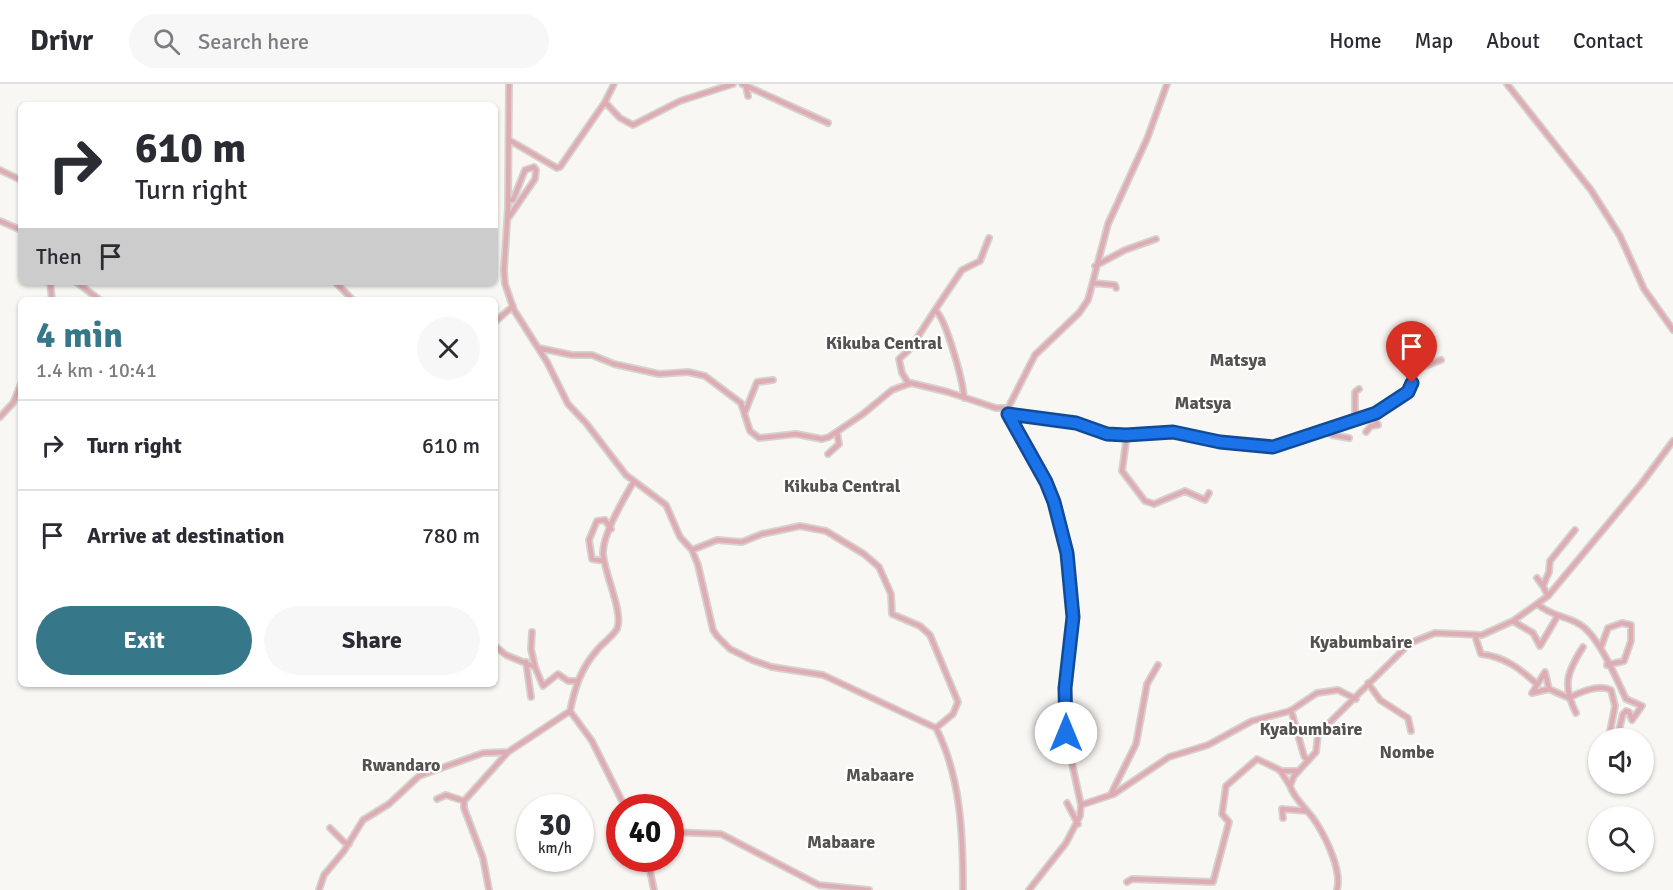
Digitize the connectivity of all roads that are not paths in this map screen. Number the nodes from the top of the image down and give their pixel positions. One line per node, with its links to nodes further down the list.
1 (509, 84): 10 (street)
2 (614, 84): 8 (street)
3 (733, 84): 8 (street)
4 (743, 84): 7 (street); 9 (street)
5 (1167, 84): 19 (street)
6 (1507, 84): 29 (street)
7 (748, 96)
8 (605, 102): 10 (street)
9 (828, 123)
10 (509, 140): 13 (street)
11 (0, 170): 12 (street)
12 (18, 179)
13 (508, 200): 14 (street); 14 (street)
14 (507, 220): 26 (street)
15 (0, 221): 16 (street)
16 (18, 229)
17 (988, 238): 27 (street)
18 (1156, 239): 19 (street)
19 (1095, 266): 20 (street)
20 (1093, 283): 23 (street); 37 (street)
21 (80, 285): 24 (street)
22 (338, 285): 25 (street)
23 (1116, 288)
24 (96, 297)
25 (350, 297)
26 (513, 306): 28 (street); 30 (street)
27 (935, 310): 33 (street); 36 (street)
28 (498, 319)
29 (1673, 330)
30 (539, 348): 38 (street); 49 (street)
31 (1441, 360): 39 (street)
32 (773, 380): 38 (street)
33 (909, 384): 36 (street); 43 (street)
34 (1359, 389): 41 (street)
35 (18, 391): 40 (street)
36 (964, 398): 37 (street)
37 (1008, 411): 45 (street); 92 (street)
38 (745, 412): 43 (street)
39 (1371, 414): 41 (street); 44 (street)
40 (0, 417)
41 (1356, 418): 42 (street)
42 (1324, 429): 45 (street); 46 (street)
43 (837, 432): 48 (street)
44 (1366, 432)
45 (1126, 435): 50 (street)
46 (1350, 438)
47 (1673, 441): 57 (street)
48 (828, 454)
49 (634, 481): 51 (street); 53 (street)
50 (1209, 493)
51 (611, 529): 54 (street); 54 (street)
52 (1575, 530): 56 (street)
53 (692, 550): 80 (street); 80 (street)
54 (604, 561): 70 (street)
55 (1537, 578): 56 (street)
56 (1543, 586): 57 (street)
57 (1548, 596): 58 (street)
58 (1537, 604): 59 (street); 60 (street)
59 (1557, 617): 60 (street); 64 (street)
60 (1513, 621): 62 (street)
61 (532, 632): 69 (street)
62 (1475, 636): 71 (street); 72 (street)
63 (1583, 647): 75 (street)
64 (1601, 647): 68 (street); 68 (street)
65 (498, 648): 66 (street)
66 (526, 662): 69 (street); 74 (street)
67 (1158, 665): 88 (street)
68 (1607, 665): 75 (street)
69 (535, 667): 70 (street)
70 (577, 681): 78 (street)
71 (1368, 683): 76 (street); 81 (street)
72 (1537, 684): 73 (street); 73 (street)
73 (1549, 689): 75 (street)
74 (531, 698)
75 (1569, 698): 79 (street)
76 (1356, 699): 77 (street); 83 (street)
77 (1291, 710): 83 (street); 88 (street)
78 (570, 711): 82 (street); 87 (street)
79 (1576, 713)
80 (936, 728): 105 (street)
81 (1411, 731)
82 (508, 752): 90 (street); 98 (street)
83 (1308, 761): 85 (street)
84 (1280, 770): 85 (street); 86 (street); 100 (street)
85 (1298, 771): 86 (street)
86 (1290, 786): 93 (street)
87 (618, 794)
88 (1102, 798): 92 (street)
89 (437, 799): 90 (street)
90 (464, 801): 102 (street)
91 (1067, 803): 95 (street)
92 (1081, 805): 95 (street)
93 (1307, 811): 94 (street); 107 (street)
94 (1283, 818)
95 (1078, 824): 106 (street)
96 (330, 828): 98 (street)
97 (684, 833): 104 (street)
98 (349, 844): 101 (street)
99 (650, 872): 103 (street)
100 (1127, 882)
101 (319, 890)
102 (489, 890)
103 (654, 890)
104 (869, 890)
105 (963, 890)
106 (1029, 890)
107 (1337, 890)

